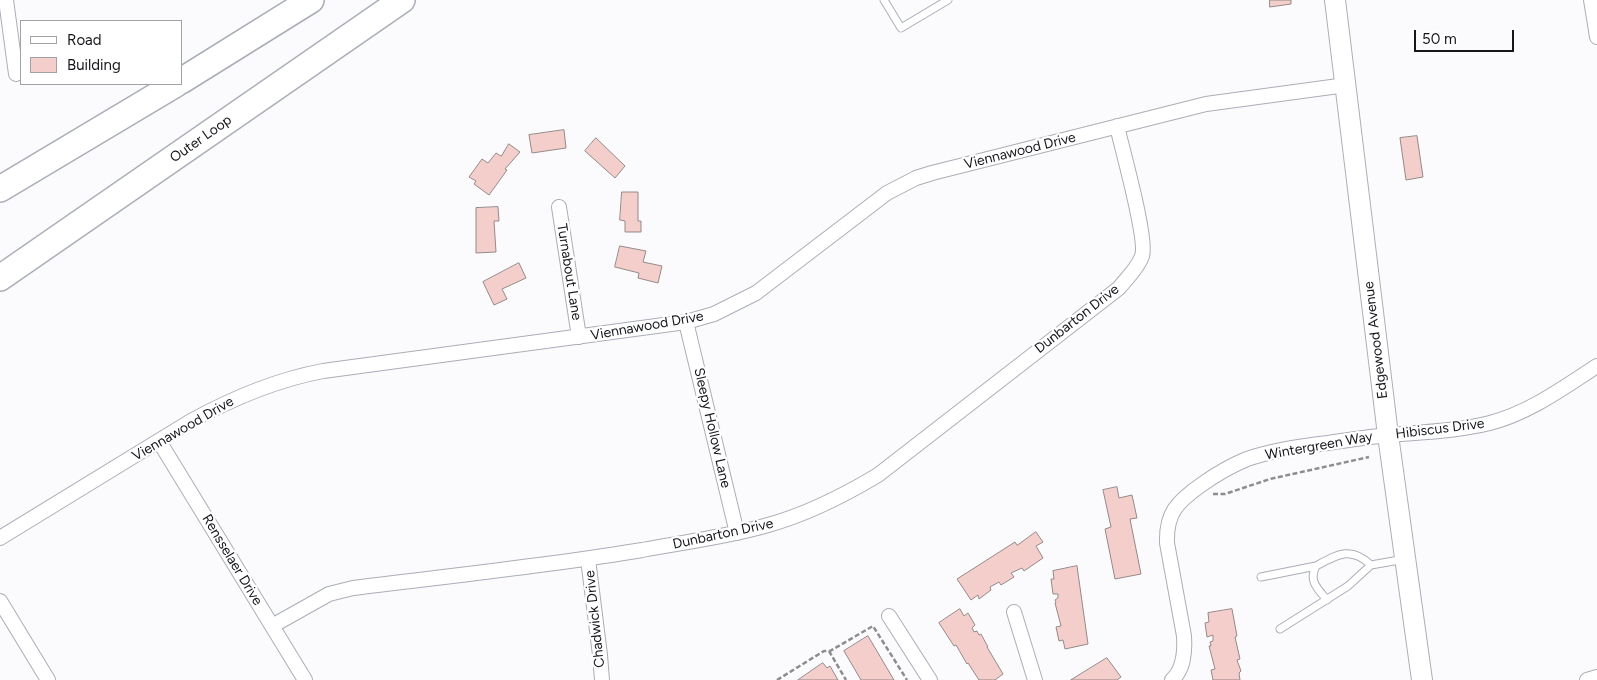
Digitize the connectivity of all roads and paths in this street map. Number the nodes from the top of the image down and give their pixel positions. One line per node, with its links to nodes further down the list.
1 (6, 0): 9 (street)
2 (311, 0): 10 (highway)
3 (402, 0): 16 (highway, Outer Loop)
4 (884, 0): 5 (lane)
5 (948, 0)
6 (1335, 0): 12 (street, Edgewood Avenue)
7 (1593, 1): 8 (street)
8 (1597, 38)
9 (16, 74)
10 (182, 79)
11 (174, 85): 14 (highway)
12 (1346, 85): 13 (street, Viennawood Drive); 20 (street, Edgewood Avenue)
13 (1117, 126): 17 (street, Viennawood Drive); 24 (street, Dunbarton Drive)
14 (0, 189)
15 (559, 207): 18 (street, Turnabout Lane)
16 (0, 278)
17 (686, 322): 18 (street, Viennawood Drive); 24 (street, Sleepy Hollow Lane)
18 (580, 337): 21 (street, Viennawood Drive)
19 (1597, 366): 20 (street, Hibiscus Drive)
20 (1388, 435): 27 (street, Edgewood Avenue); 47 (street, Wintergreen Way)
21 (160, 440): 25 (street, Viennawood Drive); 35 (street, Rensselaer Drive)
22 (1369, 458): 23 (path)
23 (1210, 494)
24 (737, 533): 26 (street, Dunbarton Drive)
25 (0, 538)
26 (588, 559): 35 (street, Dunbarton Drive); 41 (street, Chadwick Drive)
27 (1405, 559): 28 (lane); 48 (street, Edgewood Avenue)
28 (1371, 565): 29 (lane); 31 (lane)
29 (1316, 566): 30 (lane); 31 (lane)
30 (1261, 577)
31 (1327, 600): 36 (lane)
32 (0, 601): 39 (street)
33 (1014, 612): 46 (street)
34 (889, 616): 45 (street)
35 (272, 626): 40 (street, Rensselaer Drive)
36 (1280, 629)
37 (829, 651): 42 (path); 43 (path); 44 (path)
38 (1597, 677): 49 (street)
39 (48, 680)
40 (305, 680)
41 (602, 680)
42 (777, 680)
43 (846, 680)
44 (907, 680)
45 (930, 680)
46 (1035, 680)
47 (1172, 680)
48 (1422, 680)
49 (1587, 680)

